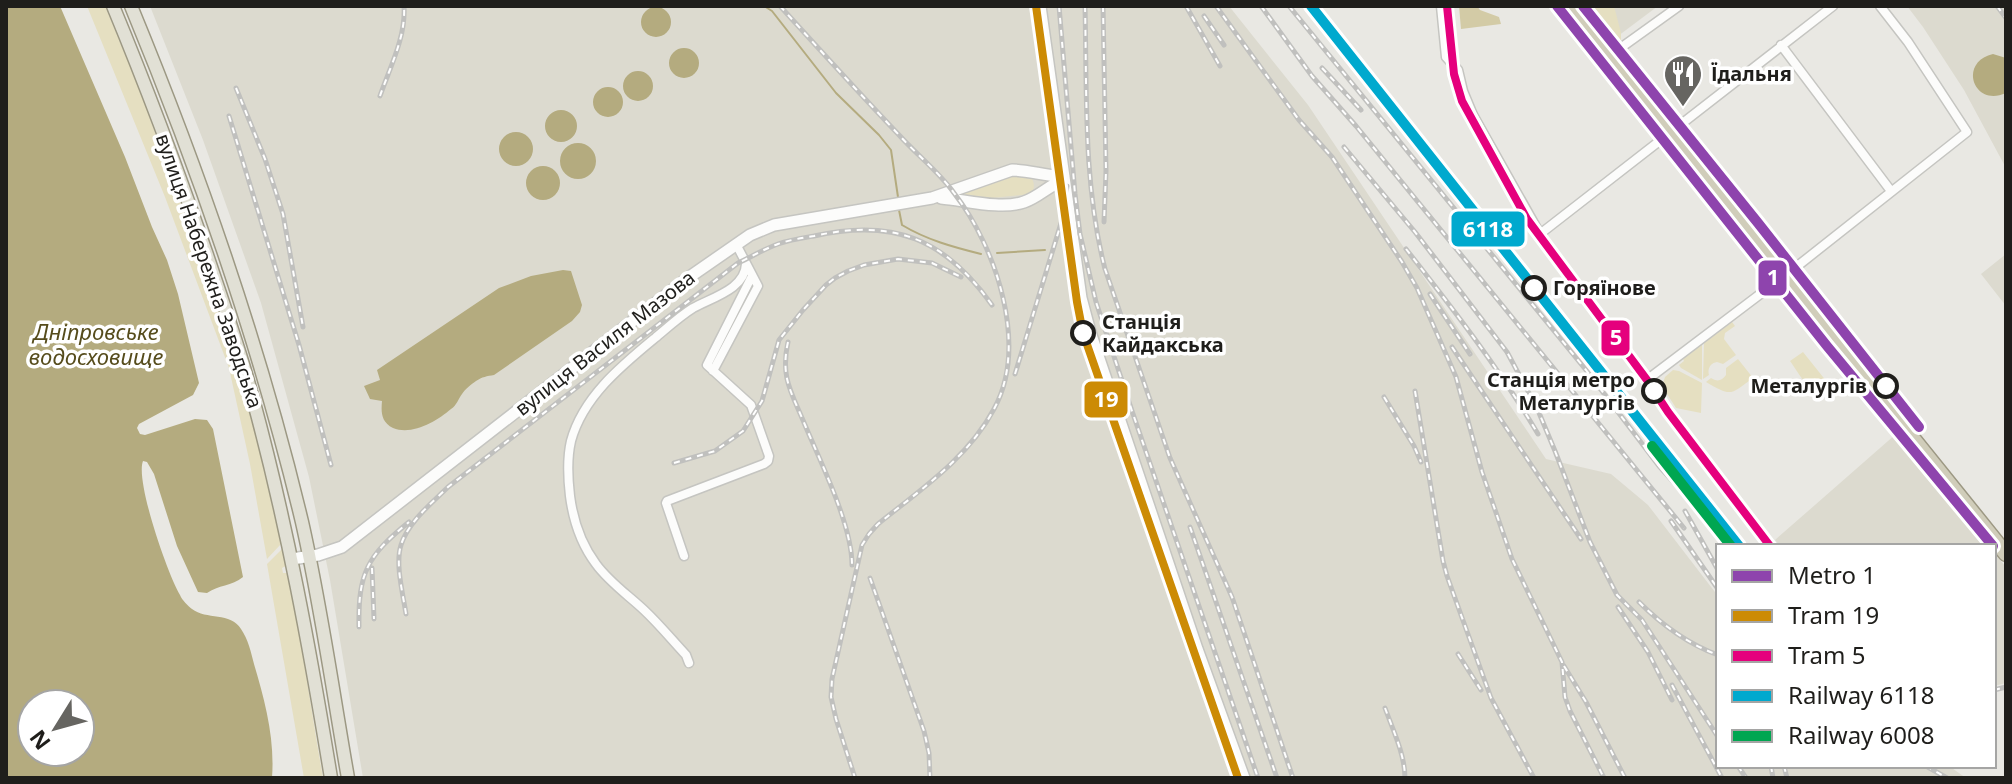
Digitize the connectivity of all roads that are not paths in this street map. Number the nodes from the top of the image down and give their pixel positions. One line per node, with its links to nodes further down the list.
1 (113, 6): 22 (main road, вулиця Набережна Заводська)
2 (131, 6): 20 (main road, вулиця Набережна Заводська)
3 (1040, 6): 12 (street)
4 (1441, 6): 11 (street)
5 (1568, 6): 10 (highway)
6 (1679, 6): 10 (street)
7 (1833, 6): 9 (street)
8 (1880, 6): 13 (street)
9 (1781, 45): 11 (street); 13 (street)
10 (1608, 57): 11 (highway)
11 (1669, 134): 17 (highway)
12 (1064, 178): 14 (street, вулиця Василя Мазова); 14 (street, вулиця Василя Мазова); 26 (street)
13 (1891, 191): 17 (street)
14 (932, 198): 15 (street, вулиця Василя Мазова)
15 (736, 244): 16 (street); 20 (street, вулиця Василя Мазова)
16 (746, 264): 21 (street); 23 (street)
17 (1782, 277): 18 (street); 19 (highway)
18 (1652, 376)
19 (2006, 554)
20 (309, 556): 22 (street, вулиця Василя Мазова); 25 (main road, вулиця Набережна Заводська)
21 (684, 556)
22 (292, 559): 24 (main road, вулиця Набережна Заводська)
23 (689, 663)
24 (331, 778)
25 (348, 778)
26 (1244, 778)

